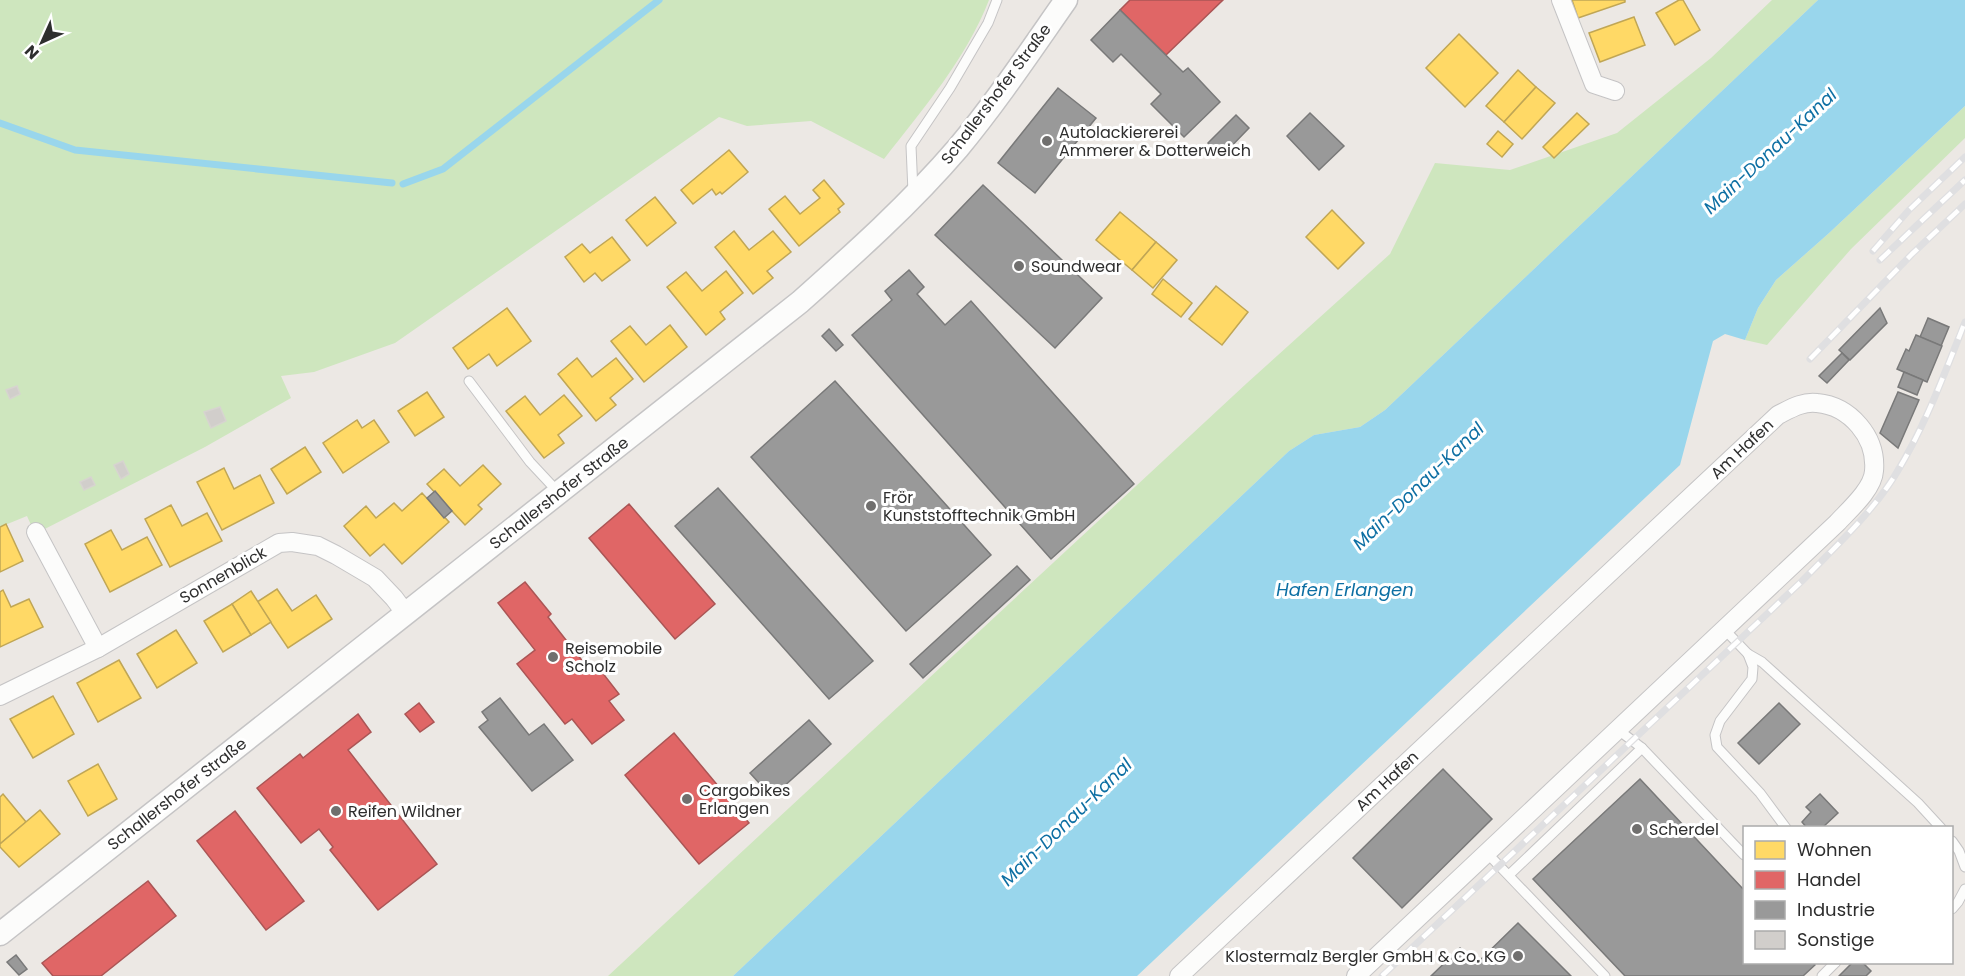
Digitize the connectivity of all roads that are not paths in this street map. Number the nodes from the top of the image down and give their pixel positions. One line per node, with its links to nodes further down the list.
1 (997, 0): 5 (lane)
2 (1066, 0): 5 (street, Schallershofer Straße)
3 (1561, 0): 4 (street)
4 (1615, 92)
5 (912, 197): 7 (street, Schallershofer Straße)
6 (469, 381): 7 (lane)
7 (560, 493): 9 (street, Schallershofer Straße)
8 (36, 532): 11 (street)
9 (406, 614): 11 (street, Sonnenblick); 25 (street, Schallershofer Straße)
10 (1724, 629): 12 (lane); 14 (street, Am Hafen); 27 (street, Am Hafen)
11 (98, 648): 13 (street, Sonnenblick)
12 (1748, 654): 16 (lane); 17 (lane)
13 (0, 696)
14 (1617, 729): 15 (lane); 19 (street, Am Hafen)
15 (1642, 748): 20 (lane); 22 (lane)
16 (1785, 826)
17 (1939, 826)
18 (1953, 842): 21 (lane)
19 (1487, 853): 22 (lane); 28 (street, Am Hafen)
20 (1743, 854)
21 (1965, 867)
22 (1509, 875): 29 (lane)
23 (1965, 889): 24 (lane)
24 (1953, 908)
25 (0, 934)
26 (1835, 964): 30 (lane)
27 (1179, 976)
28 (1356, 976)
29 (1605, 976)
30 (1822, 976)

